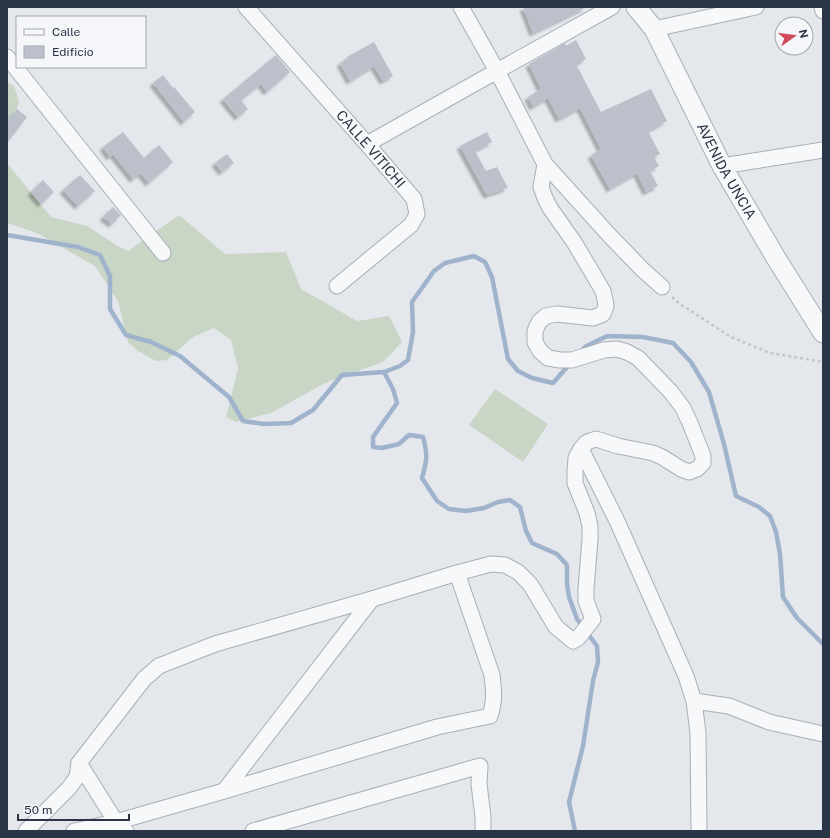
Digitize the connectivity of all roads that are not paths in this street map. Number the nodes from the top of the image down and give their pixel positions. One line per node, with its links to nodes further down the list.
1 (246, 7): 12 (street, CALLE VITICHI)
2 (461, 7): 11 (street)
3 (612, 7): 11 (street)
4 (636, 7): 9 (street, AVENIDA UNCIA)
5 (756, 7): 8 (street)
6 (822, 7): 7 (street)
7 (823, 11)
8 (713, 12): 9 (street)
9 (654, 29): 15 (street, AVENIDA UNCIA)
10 (7, 57): 16 (street)
11 (497, 70): 12 (street); 14 (street)
12 (367, 144): 17 (street, CALLE VITICHI)
13 (823, 150): 15 (street)
14 (545, 164): 18 (street); 20 (street)
15 (722, 166): 19 (street, AVENIDA UNCIA)
16 (163, 253)
17 (337, 286)
18 (662, 287)
19 (823, 333)
20 (581, 449): 21 (street); 23 (street)
21 (457, 573): 22 (street); 26 (street)
22 (372, 599): 25 (street); 26 (street)
23 (694, 700): 24 (street); 32 (street)
24 (823, 734)
25 (79, 763): 27 (street); 28 (street)
26 (224, 791): 27 (street)
27 (121, 827): 29 (street)
28 (26, 831)
29 (74, 831)
30 (253, 831): 31 (street)
31 (483, 831)
32 (699, 831)

